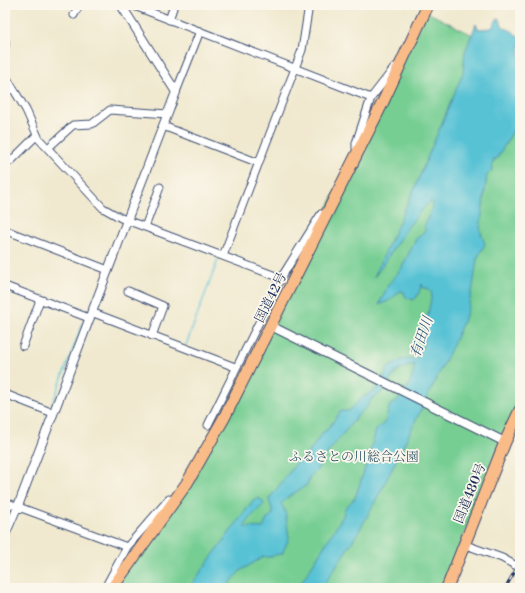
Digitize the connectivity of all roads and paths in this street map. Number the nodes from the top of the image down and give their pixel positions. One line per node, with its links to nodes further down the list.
1 (79, 5): 7 (street)
2 (121, 5): 15 (street)
3 (132, 5): 8 (street)
4 (174, 5): 8 (street)
5 (309, 5): 13 (street)
6 (428, 5): 12 (highway, 国道42号)
7 (74, 15)
8 (169, 20): 9 (street)
9 (200, 31): 13 (street); 15 (street)
10 (5, 41): 11 (street)
11 (5, 46)
12 (401, 67): 16 (street); 21 (highway, 国道42号)
13 (295, 68): 16 (street); 22 (street)
14 (5, 75): 19 (street)
15 (176, 92): 17 (street)
16 (371, 98): 21 (street)
17 (168, 114): 18 (street); 20 (street)
18 (163, 126): 22 (street); 26 (street)
19 (37, 135): 20 (street); 23 (street)
20 (48, 148): 26 (street)
21 (359, 150): 25 (highway, 国道42号)
22 (259, 163): 29 (street)
23 (5, 164)
24 (160, 187): 27 (street)
25 (328, 212): 31 (street); 36 (highway, 国道42号)
26 (127, 220): 27 (street); 30 (street)
27 (145, 227): 29 (street)
28 (5, 230): 30 (street)
29 (223, 256): 31 (street)
30 (108, 270): 35 (street)
31 (281, 278): 39 (street)
32 (5, 286): 34 (street)
33 (128, 292): 37 (street)
34 (40, 300): 35 (street); 38 (street)
35 (90, 315): 37 (street); 42 (street)
36 (273, 327): 44 (street); 45 (highway, 国道42号)
37 (152, 336): 39 (street)
38 (23, 346)
39 (235, 367): 43 (street)
40 (5, 394): 42 (street)
41 (520, 410): 44 (highway, 国道480号)
42 (53, 413): 47 (street)
43 (208, 425)
44 (501, 440): 49 (highway, 国道480号)
45 (174, 501): 50 (street); 53 (highway, 国道42号)
46 (5, 502): 47 (street)
47 (18, 506): 48 (street); 50 (street)
48 (5, 536)
49 (463, 544): 51 (street); 54 (highway, 国道480号)
50 (127, 547): 52 (street)
51 (520, 568)
52 (105, 588)
53 (112, 588)
54 (447, 588)

